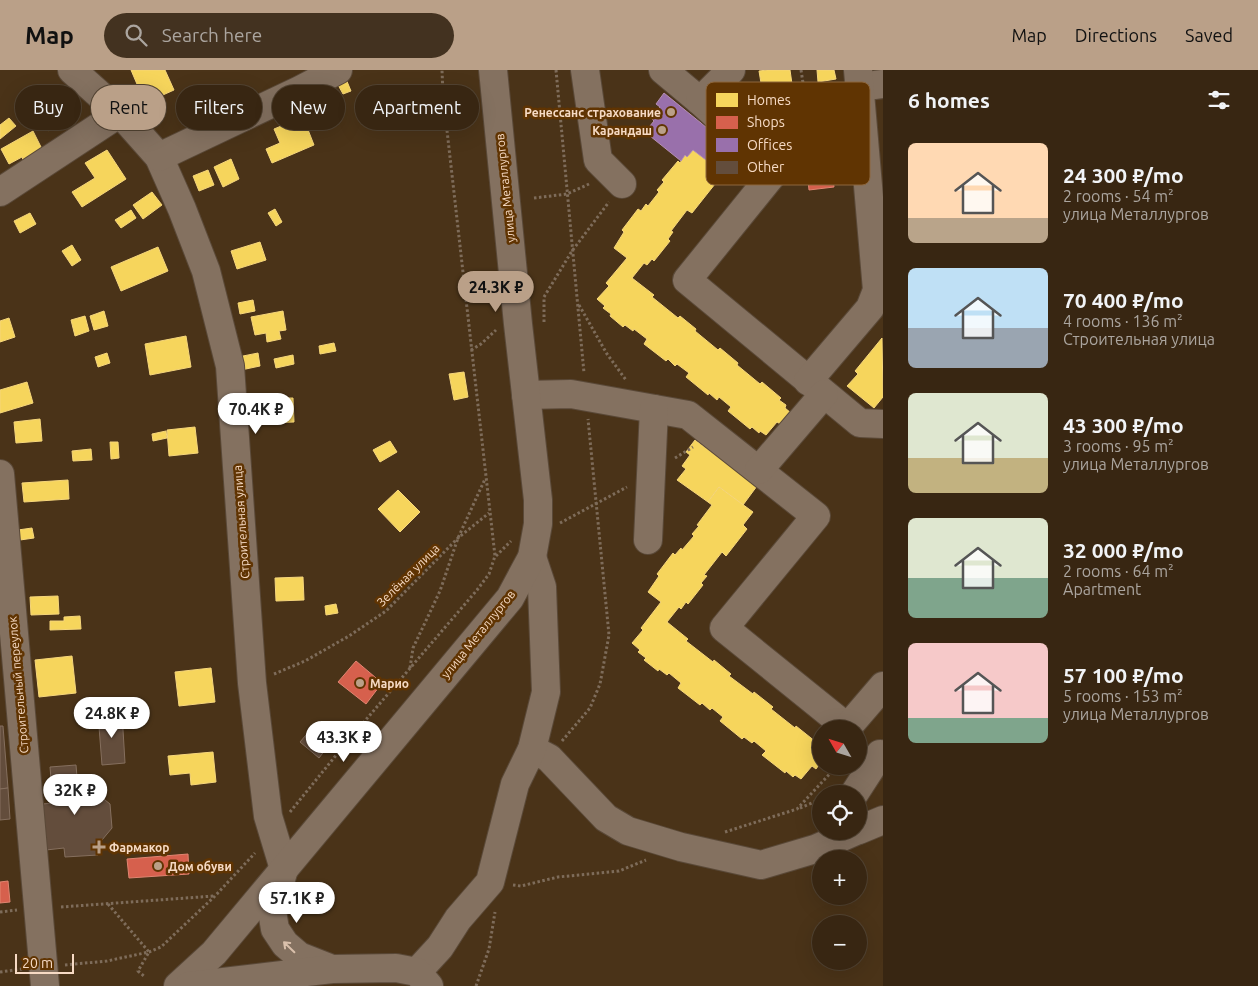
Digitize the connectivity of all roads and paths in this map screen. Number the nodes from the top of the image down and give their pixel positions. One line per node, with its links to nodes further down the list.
1 (72, 70): 9 (street, Строительная улица)
2 (338, 70): 15 (street)
3 (442, 70): 24 (path)
4 (493, 70): 26 (street, улица Металлургов)
5 (585, 70): 17 (street)
6 (663, 70): 11 (street)
7 (731, 70): 8 (street)
8 (719, 82)
9 (91, 87)
10 (706, 95): 11 (street)
11 (700, 101): 12 (street)
12 (706, 106)
13 (94, 130): 19 (street)
14 (135, 130): 15 (street, Строительная улица)
15 (158, 157): 37 (street, Строительная улица)
16 (870, 161): 25 (street)
17 (617, 179): 20 (path); 22 (path)
18 (764, 185): 25 (street)
19 (0, 192)
20 (534, 198)
21 (577, 303): 27 (path)
22 (544, 322)
23 (499, 325): 24 (path)
24 (471, 350): 31 (path)
25 (816, 388): 28 (street); 29 (street)
26 (526, 395): 27 (street); 35 (street, улица Металлургов)
27 (654, 409): 29 (street); 34 (street)
28 (883, 424)
29 (759, 470): 39 (street)
30 (0, 474): 55 (street, Строительный переулок)
31 (486, 479): 32 (path); 33 (path)
32 (489, 512): 33 (path, Зелёная улица); 36 (path)
33 (458, 538): 36 (path); 37 (path, Зелёная улица)
34 (648, 540)
35 (532, 557): 42 (street); 51 (street, улица Металлургов)
36 (410, 669): 49 (path)
37 (252, 682): 49 (street, Строительная улица)
38 (883, 686): 40 (street)
39 (838, 720)
40 (860, 720)
41 (868, 745): 43 (street)
42 (532, 749): 50 (street); 52 (street)
43 (881, 756): 44 (street)
44 (860, 785)
45 (812, 803): 46 (path)
46 (797, 809)
47 (883, 820): 48 (street)
48 (867, 827)
49 (273, 833): 51 (street, Строительная улица); 53 (path)
50 (822, 840)
51 (284, 870): 58 (street, one-way to 51); 63 (street, улица Металлургов)
52 (490, 882): 62 (street); 65 (path)
53 (214, 896): 54 (path); 57 (path)
54 (107, 903): 55 (path); 57 (path)
55 (38, 909): 56 (path); 60 (street, Строительный переулок)
56 (0, 912)
57 (149, 952): 60 (path); 61 (path)
58 (332, 969): 62 (street); 64 (street)
59 (0, 972): 60 (path)
60 (44, 976)
61 (145, 977)
62 (423, 979)
63 (178, 986)
64 (189, 986)
65 (476, 986)

